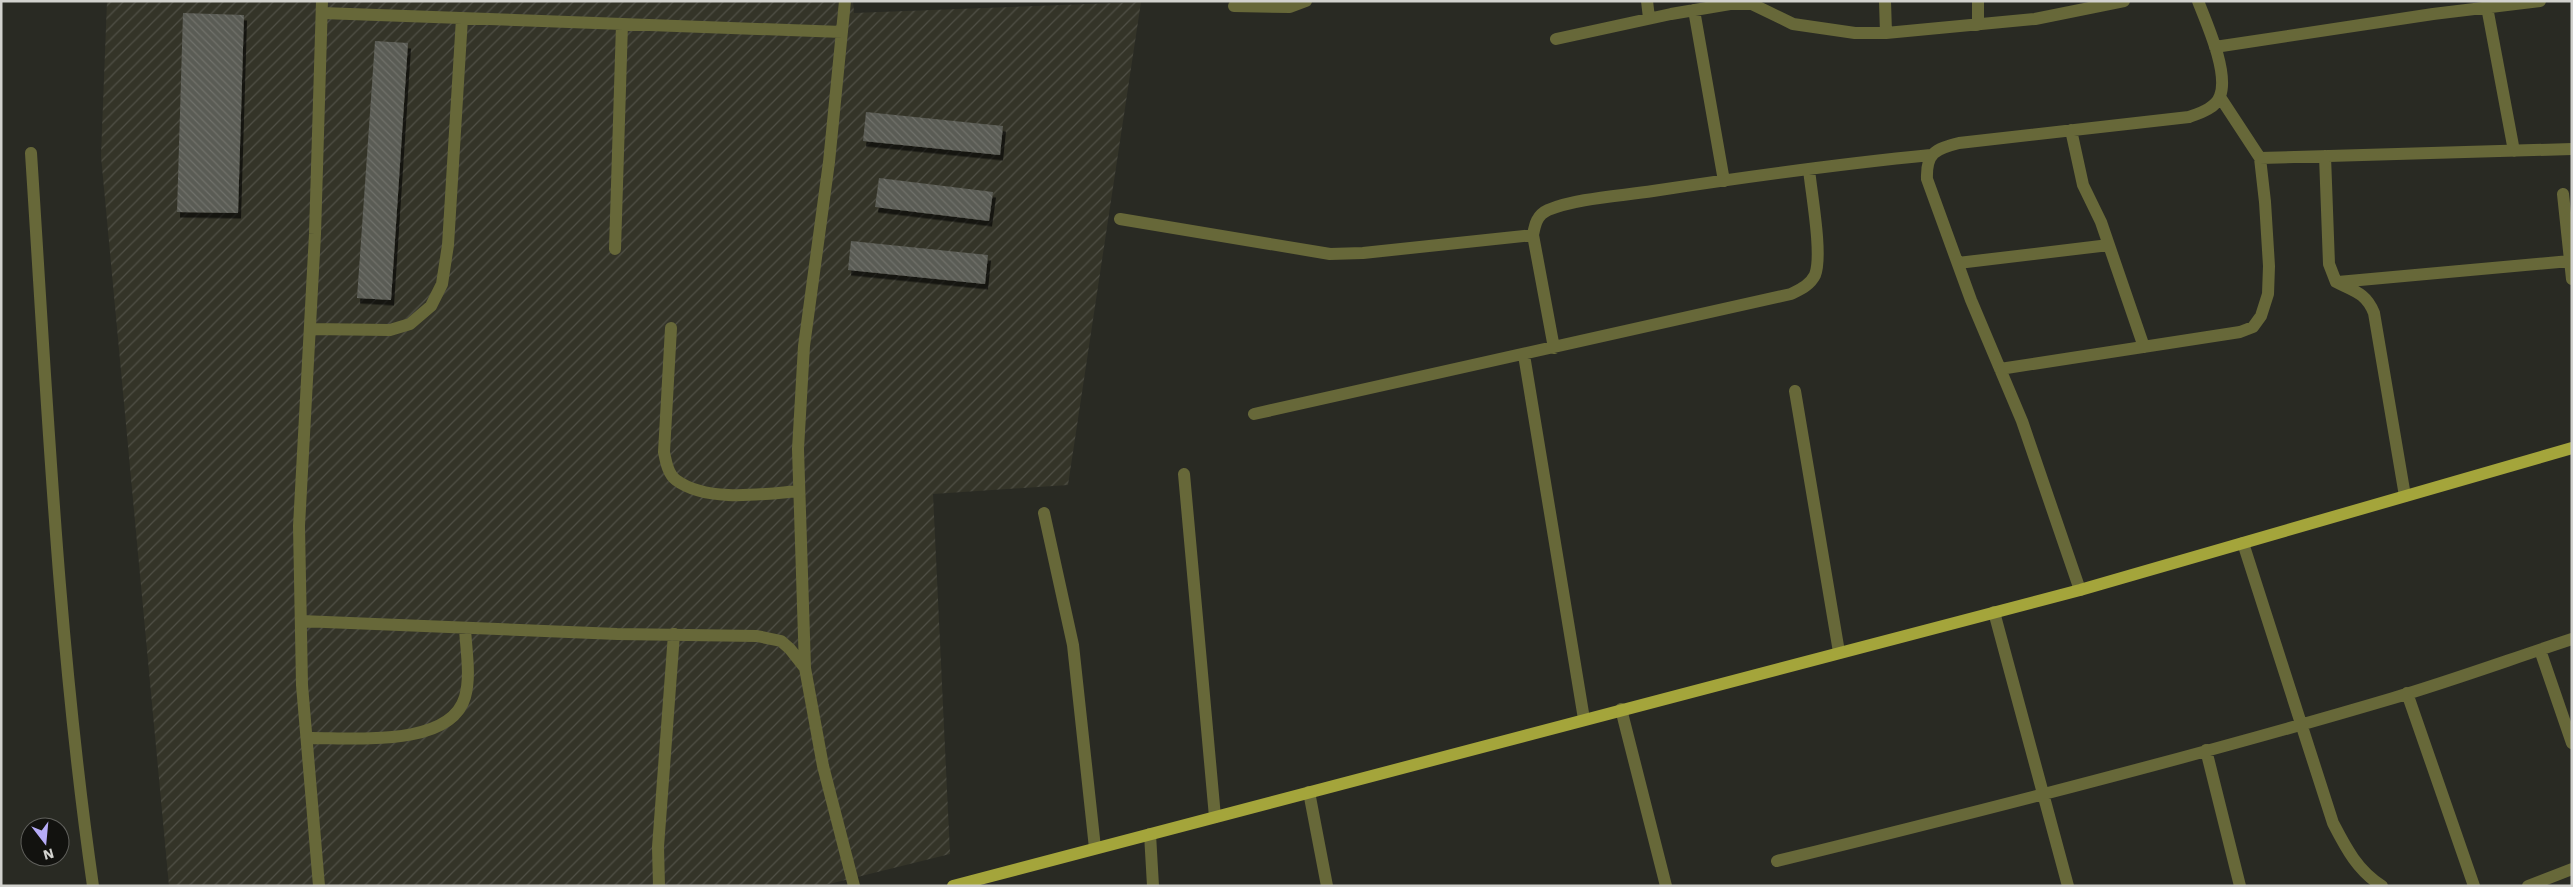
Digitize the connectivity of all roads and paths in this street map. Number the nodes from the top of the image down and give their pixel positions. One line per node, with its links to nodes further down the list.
1 (845, 1): 19 (street)
2 (1306, 1): 10 (street)
3 (1647, 1): 16 (street)
4 (1885, 1): 20 (street)
5 (1978, 1): 18 (street)
6 (2124, 1): 18 (street)
7 (2198, 1): 22 (street)
8 (2540, 1): 12 (street)
9 (1762, 5): 14 (street); 20 (street)
10 (1234, 6)
11 (322, 7): 15 (street); 43 (street)
12 (2487, 7): 13 (street); 26 (street)
13 (2433, 8): 22 (street)
14 (1694, 10): 16 (street); 32 (street)
15 (462, 18): 17 (street); 43 (street)
16 (1650, 18): 21 (street)
17 (622, 24): 19 (street); 37 (street)
18 (1978, 25): 20 (street)
19 (842, 32): 52 (street)
20 (1886, 34)
21 (1556, 39)
22 (2215, 46): 23 (street)
23 (2220, 97): 24 (street); 30 (street)
24 (2071, 130): 28 (street); 36 (street)
25 (2572, 149): 26 (street)
26 (2514, 151): 29 (street)
27 (31, 153): 79 (street)
28 (1931, 154): 31 (street); 39 (street)
29 (2325, 156): 30 (street); 41 (street)
30 (2260, 158): 44 (street)
31 (1809, 168): 32 (street); 45 (street)
32 (1724, 181): 35 (street)
33 (2563, 194): 38 (street)
34 (1120, 219): 35 (street)
35 (1533, 234): 45 (street)
36 (2109, 245): 39 (street); 44 (street)
37 (615, 249)
38 (2570, 261): 40 (street); 41 (street)
39 (1958, 263): 47 (street)
40 (2572, 279)
41 (2336, 282): 53 (street)
42 (671, 328): 52 (street)
43 (310, 329): 58 (street)
44 (2144, 347): 47 (street)
45 (1554, 348): 46 (street)
46 (1524, 355): 49 (street); 67 (street)
47 (2000, 368): 56 (street)
48 (1795, 391): 63 (street)
49 (1254, 414)
50 (2572, 448): 53 (main road)
51 (1184, 474): 74 (street)
52 (799, 491): 64 (street)
53 (2405, 496): 55 (main road)
54 (1044, 512): 76 (street)
55 (2243, 543): 56 (main road); 68 (street)
56 (2080, 590): 57 (main road)
57 (1994, 612): 63 (main road); 73 (street)
58 (301, 621): 59 (street); 69 (street)
59 (465, 628): 60 (street); 69 (street)
60 (674, 634): 64 (street); 81 (street)
61 (2572, 640): 62 (street)
62 (2540, 650): 65 (street); 70 (street)
63 (1840, 652): 66 (main road)
64 (805, 668): 82 (street)
65 (2407, 693): 68 (street); 90 (street)
66 (1621, 709): 67 (main road); 86 (street)
67 (1584, 719): 72 (main road)
68 (2300, 724): 71 (street); 89 (street)
69 (307, 738): 80 (street)
70 (2572, 743)
71 (2206, 750): 73 (street); 88 (street)
72 (1309, 792): 74 (main road); 85 (street)
73 (2044, 796): 77 (street); 87 (street)
74 (1215, 817): 75 (main road)
75 (1150, 834): 76 (main road); 84 (street)
76 (1096, 848): 83 (main road)
77 (1777, 862)
78 (2572, 869): 91 (street)
79 (93, 886)
80 (319, 886)
81 (659, 886)
82 (854, 886)
83 (954, 886)
84 (1152, 886)
85 (1327, 886)
86 (1666, 886)
87 (2068, 886)
88 (2240, 886)
89 (2382, 886)
90 (2474, 886)
91 (2528, 886)

